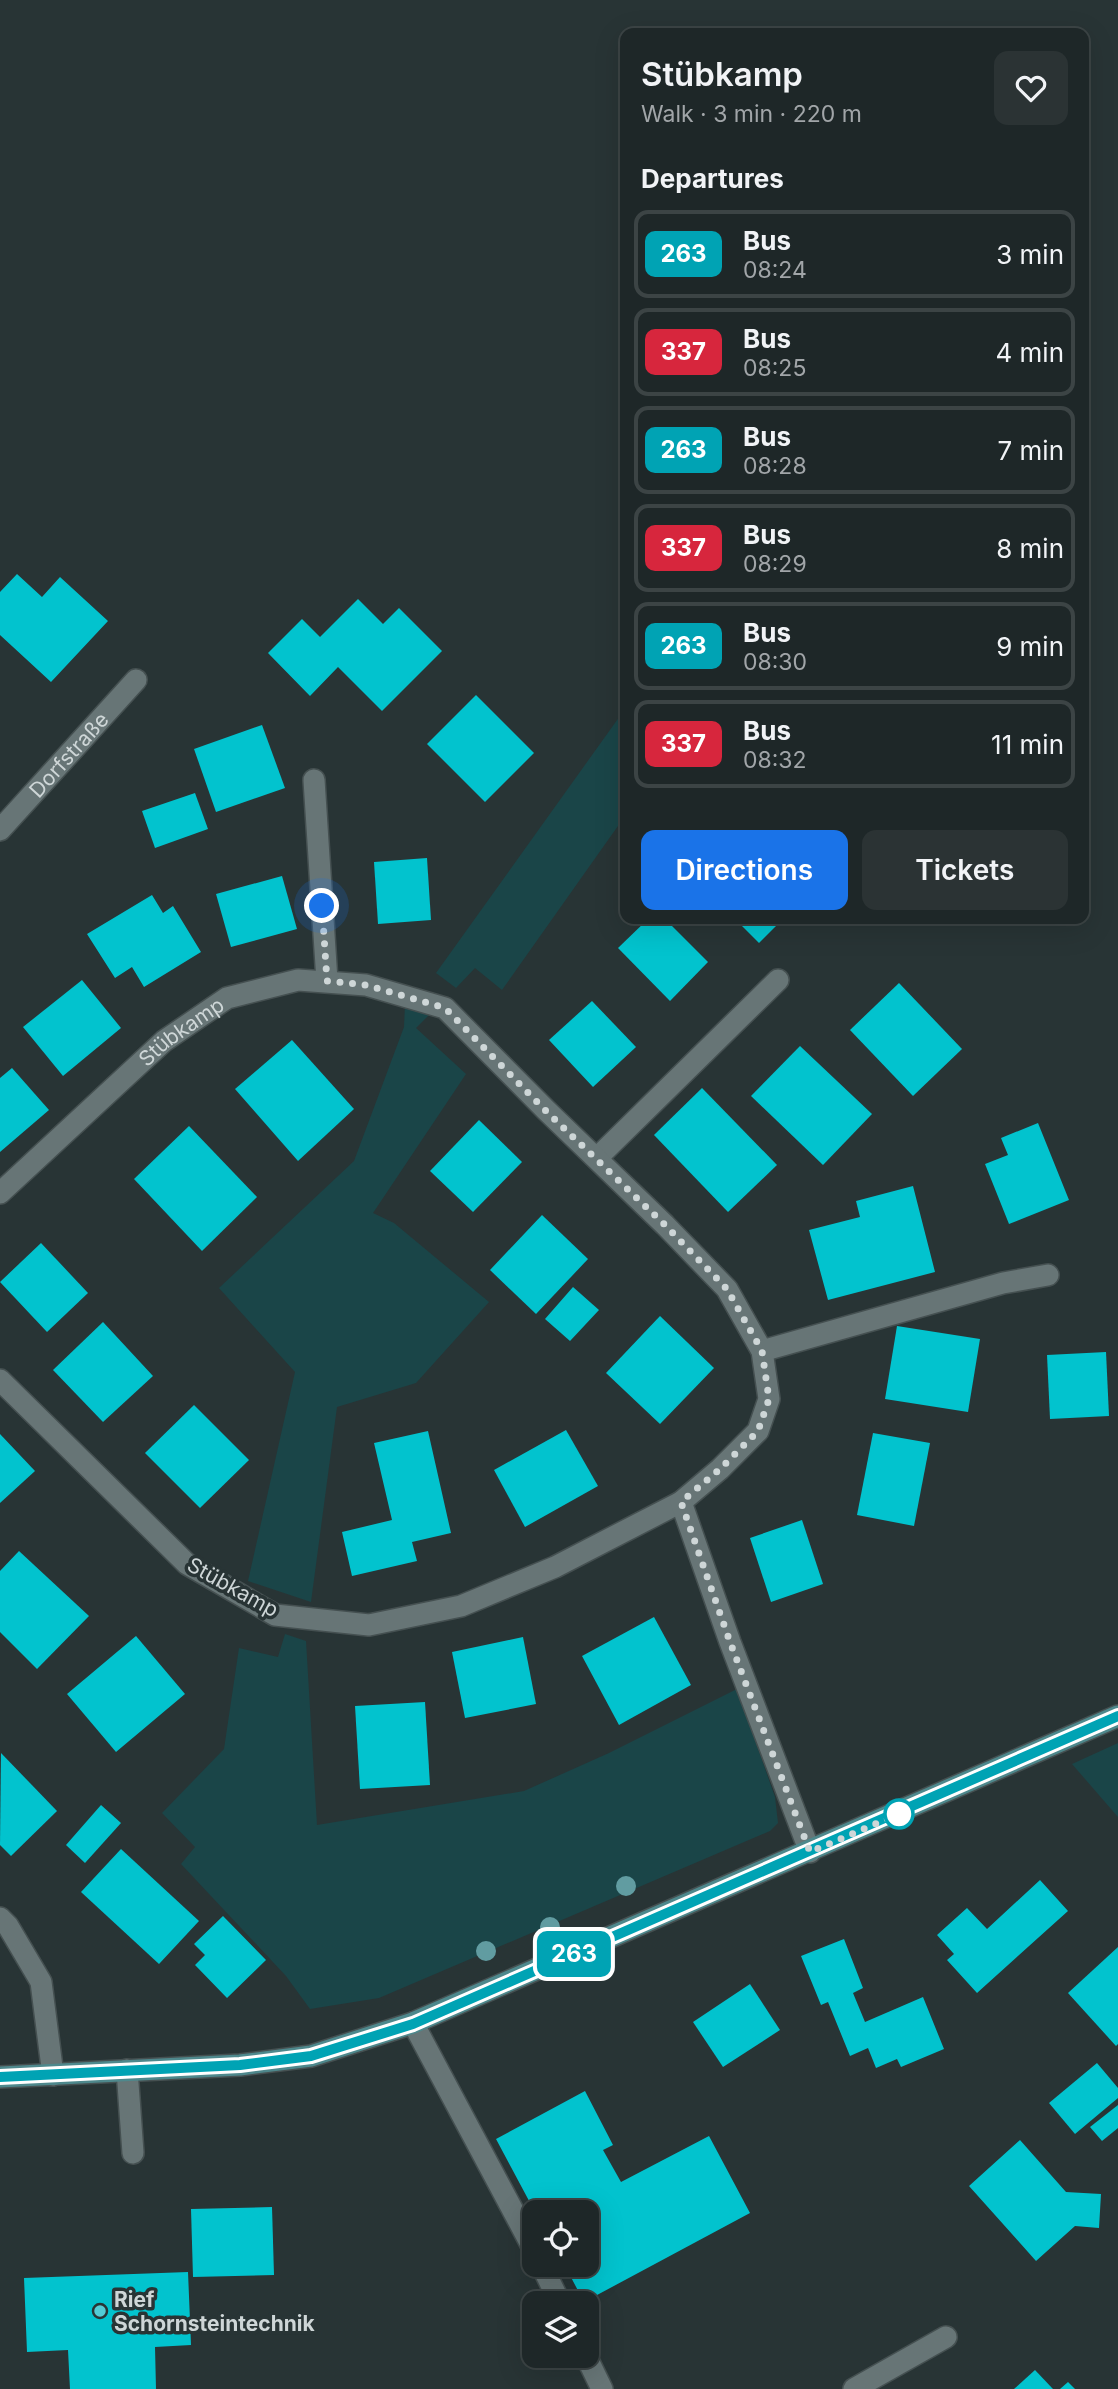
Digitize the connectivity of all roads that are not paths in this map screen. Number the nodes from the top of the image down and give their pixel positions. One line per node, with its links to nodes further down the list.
1 (136, 680): 3 (street, Dorfstraße)
2 (314, 780): 5 (street)
3 (0, 830)
4 (778, 980): 6 (street)
5 (327, 981): 6 (street, Stübkamp); 7 (street, Stübkamp)
6 (597, 1158): 9 (street, Stübkamp)
7 (0, 1193)
8 (1048, 1275): 9 (street)
9 (762, 1351): 11 (street, Stübkamp)
10 (0, 1380): 11 (street, Stübkamp)
11 (681, 1502): 13 (street)
12 (1118, 1716): 13 (main road)
13 (810, 1852): 15 (main road)
14 (0, 1918): 17 (street)
15 (413, 2024): 16 (main road); 20 (street)
16 (127, 2070): 17 (main road); 19 (street)
17 (53, 2075): 18 (main road)
18 (0, 2077)
19 (133, 2153)
20 (522, 2226)
21 (946, 2337): 24 (street)
22 (592, 2368): 23 (street)
23 (602, 2389)
24 (854, 2389)

